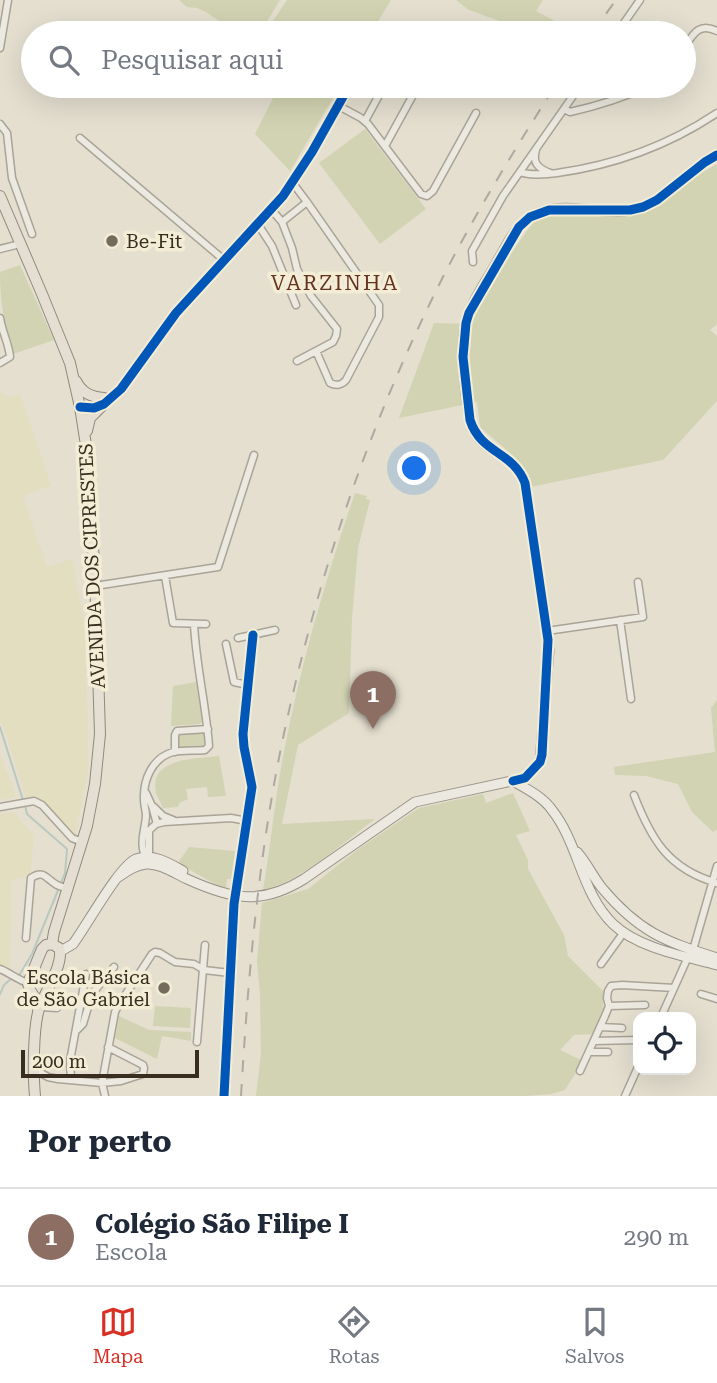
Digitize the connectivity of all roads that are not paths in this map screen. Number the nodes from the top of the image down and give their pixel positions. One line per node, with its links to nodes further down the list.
1 (8, 0): 6 (street)
2 (640, 0): 3 (street)
3 (625, 21)
4 (717, 31): 5 (street)
5 (696, 32)
6 (0, 48)
7 (342, 98): 13 (street)
8 (377, 98): 18 (street)
9 (411, 98): 21 (street)
10 (572, 98): 15 (street)
11 (578, 98): 14 (street)
12 (619, 98): 14 (street)
13 (337, 106): 18 (street); 26 (street)
14 (589, 108): 15 (street)
15 (564, 109): 22 (street)
16 (476, 113): 21 (street)
17 (717, 113): 25 (street)
18 (365, 121): 21 (street)
19 (0, 124): 32 (street)
20 (80, 138): 35 (street)
21 (385, 146)
22 (537, 147): 24 (street); 25 (street)
23 (717, 155): 54 (main road)
24 (520, 172): 25 (street); 36 (street)
25 (552, 173)
26 (292, 183): 28 (street); 29 (street)
27 (0, 196): 33 (main road, AVENIDA DOS CIPRESTES)
28 (307, 202): 30 (street); 39 (street)
29 (271, 209): 30 (street); 31 (street)
30 (282, 222): 39 (street)
31 (257, 223): 35 (street); 37 (street)
32 (32, 234)
33 (20, 244): 34 (street); 42 (main road, AVENIDA DOS CIPRESTES)
34 (0, 249)
35 (224, 260): 43 (street)
36 (473, 262)
37 (296, 305)
38 (0, 318): 41 (street)
39 (316, 351): 40 (street)
40 (297, 361)
41 (0, 363)
42 (73, 375): 43 (main road); 44 (main road, AVENIDA DOS CIPRESTES)
43 (104, 401): 44 (street); 45 (main road)
44 (80, 407): 45 (main road, AVENIDA DOS CIPRESTES)
45 (86, 445): 49 (main road, AVENIDA DOS CIPRESTES)
46 (254, 455): 47 (street)
47 (166, 576): 49 (street); 51 (street)
48 (638, 582): 50 (street)
49 (95, 586): 72 (main road, AVENIDA DOS CIPRESTES)
50 (620, 620): 54 (street); 59 (street)
51 (194, 624): 52 (street); 60 (street)
52 (206, 624)
53 (275, 630): 55 (street)
54 (547, 631): 62 (main road)
55 (253, 635): 56 (street); 58 (street)
56 (238, 638)
57 (226, 644): 58 (street)
58 (248, 685): 69 (street)
59 (631, 699)
60 (208, 729): 61 (street); 61 (street)
61 (175, 752): 63 (street)
62 (513, 781): 73 (main road); 74 (main road)
63 (145, 791): 65 (street); 67 (street)
64 (634, 795): 77 (street)
65 (152, 806): 68 (street); 70 (street)
66 (0, 807): 72 (street)
67 (146, 811): 70 (street); 71 (street)
68 (176, 821): 69 (street); 70 (street)
69 (247, 821): 94 (street, bridge)
70 (158, 824): 71 (street)
71 (146, 833): 74 (street)
72 (82, 842): 78 (main road, AVENIDA DOS CIPRESTES)
73 (572, 846): 79 (main road); 80 (main road)
74 (148, 855): 76 (main road); 76 (main road)
75 (717, 866): 77 (street)
76 (117, 878): 86 (main road)
77 (715, 883): 87 (street)
78 (64, 888): 83 (street); 86 (main road, AVENIDA DOS CIPRESTES)
79 (626, 914): 80 (main road); 81 (main road)
80 (615, 926): 82 (main road)
81 (640, 926): 84 (main road); 87 (main road)
82 (624, 932): 84 (main road); 89 (street)
83 (26, 938)
84 (633, 938): 87 (main road)
85 (205, 945): 93 (street)
86 (56, 948): 96 (main road); 98 (main road, AVENIDA DOS CIPRESTES)
87 (691, 953): 88 (main road); 90 (main road); 97 (street)
88 (717, 958)
89 (601, 964)
90 (717, 965)
91 (114, 967): 109 (street)
92 (0, 969): 96 (street)
93 (204, 970): 94 (street); 112 (street); 113 (street)
94 (230, 972): 124 (street)
95 (86, 974): 109 (street)
96 (23, 981): 99 (main road, AVENIDA DOS CIPRESTES)
97 (674, 988): 103 (street); 106 (street)
98 (46, 991): 99 (main road); 105 (main road, AVENIDA DOS CIPRESTES)
99 (33, 993): 105 (main road, AVENIDA DOS CIPRESTES)
100 (701, 994): 101 (street)
101 (717, 999)
102 (645, 1005): 103 (street)
103 (609, 1006): 107 (street)
104 (57, 1008): 105 (street)
105 (39, 1009): 116 (main road, AVENIDA DOS CIPRESTES)
106 (663, 1012)
107 (600, 1027): 108 (street); 111 (street)
108 (622, 1028)
109 (76, 1032): 120 (street)
110 (633, 1040): 111 (street)
111 (593, 1041): 114 (street)
112 (197, 1042)
113 (108, 1047): 121 (street); 121 (street)
114 (589, 1052): 115 (street); 117 (street)
115 (608, 1052)
116 (34, 1069): 119 (street); 122 (main road, AVENIDA DOS CIPRESTES)
117 (580, 1071)
118 (634, 1075): 125 (street)
119 (58, 1079): 120 (street); 122 (street)
120 (71, 1080): 121 (street)
121 (102, 1083): 123 (street)
122 (38, 1088)
123 (106, 1096)
124 (224, 1096)
125 (625, 1096)

